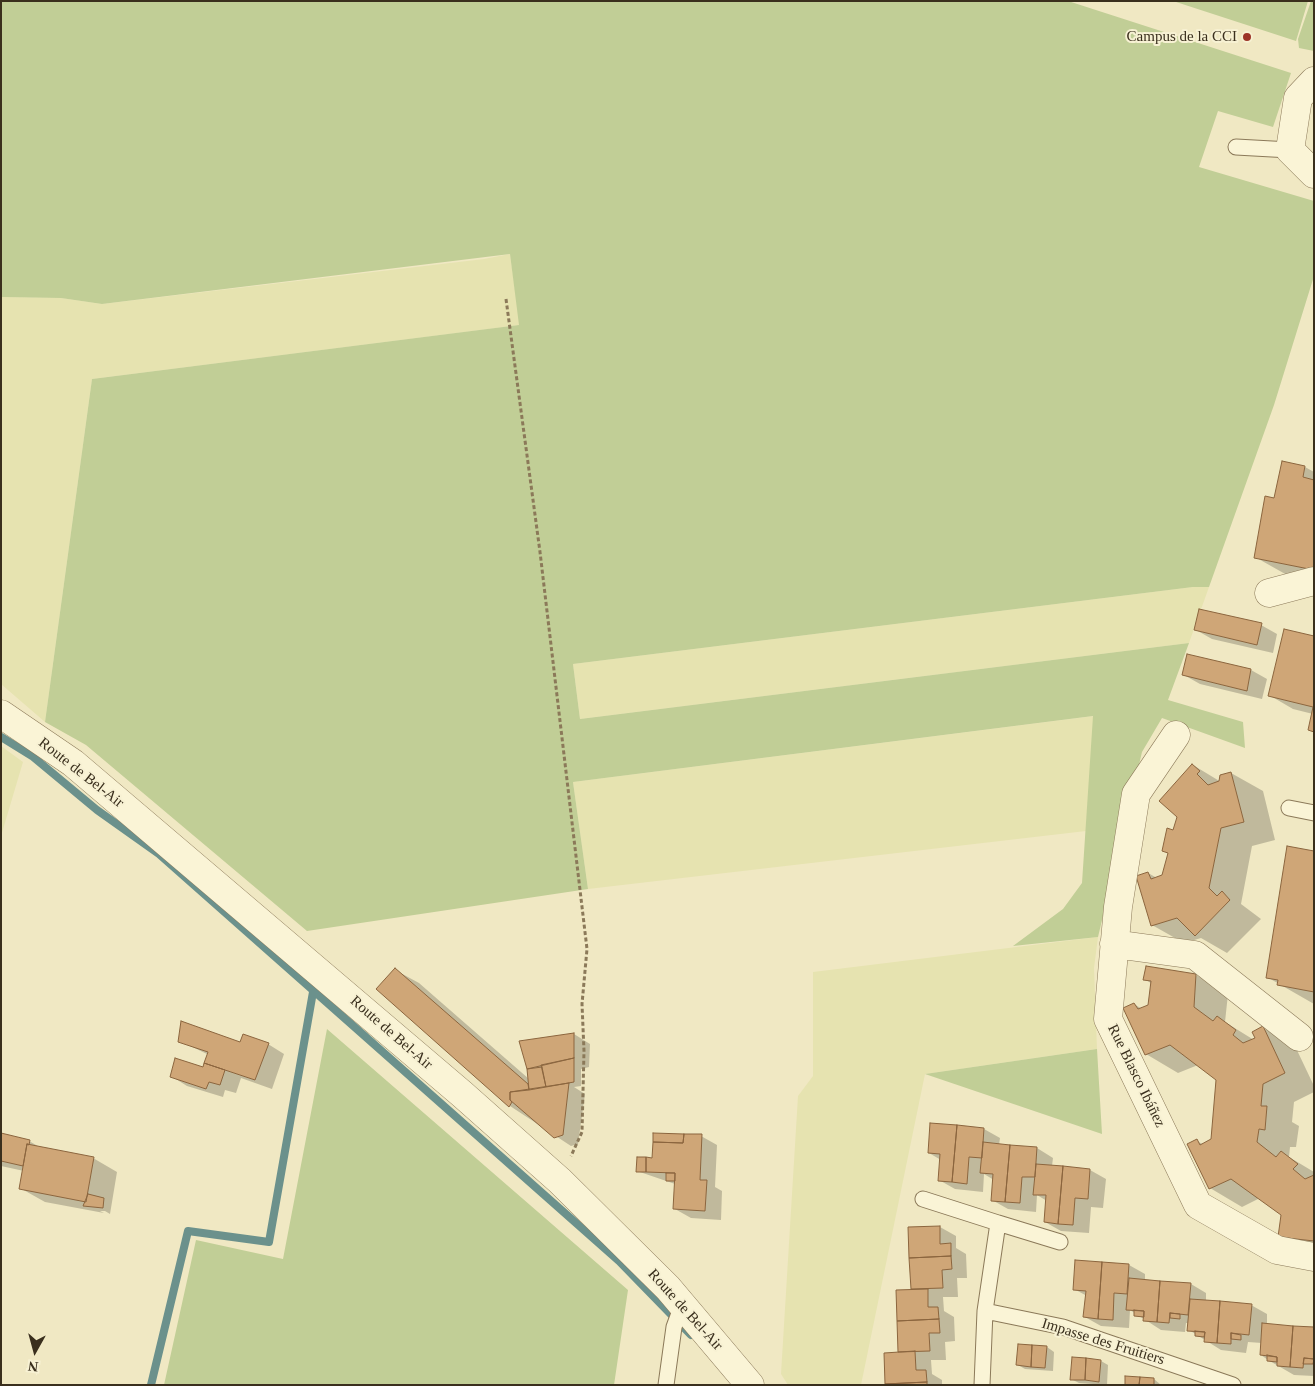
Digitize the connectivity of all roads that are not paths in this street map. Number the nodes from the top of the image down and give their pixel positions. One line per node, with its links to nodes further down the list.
1 (1314, 81): 3 (street)
2 (1236, 147): 3 (lane)
3 (1290, 150): 4 (street)
4 (1314, 174)
5 (1314, 581): 6 (street)
6 (1269, 593)
7 (1, 714): 17 (street, Route de Bel-Air)
8 (1176, 735): 11 (street, Rue Blasco Ibáñez)
9 (1290, 808): 10 (lane)
10 (1314, 813)
11 (1114, 944): 12 (street); 16 (street, Rue Blasco Ibáñez)
12 (1299, 1037)
13 (923, 1199): 14 (lane)
14 (998, 1223): 15 (lane); 18 (lane)
15 (1060, 1242)
16 (1314, 1257)
17 (682, 1305): 19 (lane); 20 (street, Route de Bel-Air)
18 (985, 1311): 21 (lane); 22 (lane, Impasse des Fruitiers)
19 (666, 1385)
20 (750, 1385)
21 (982, 1385)
22 (1233, 1385)

